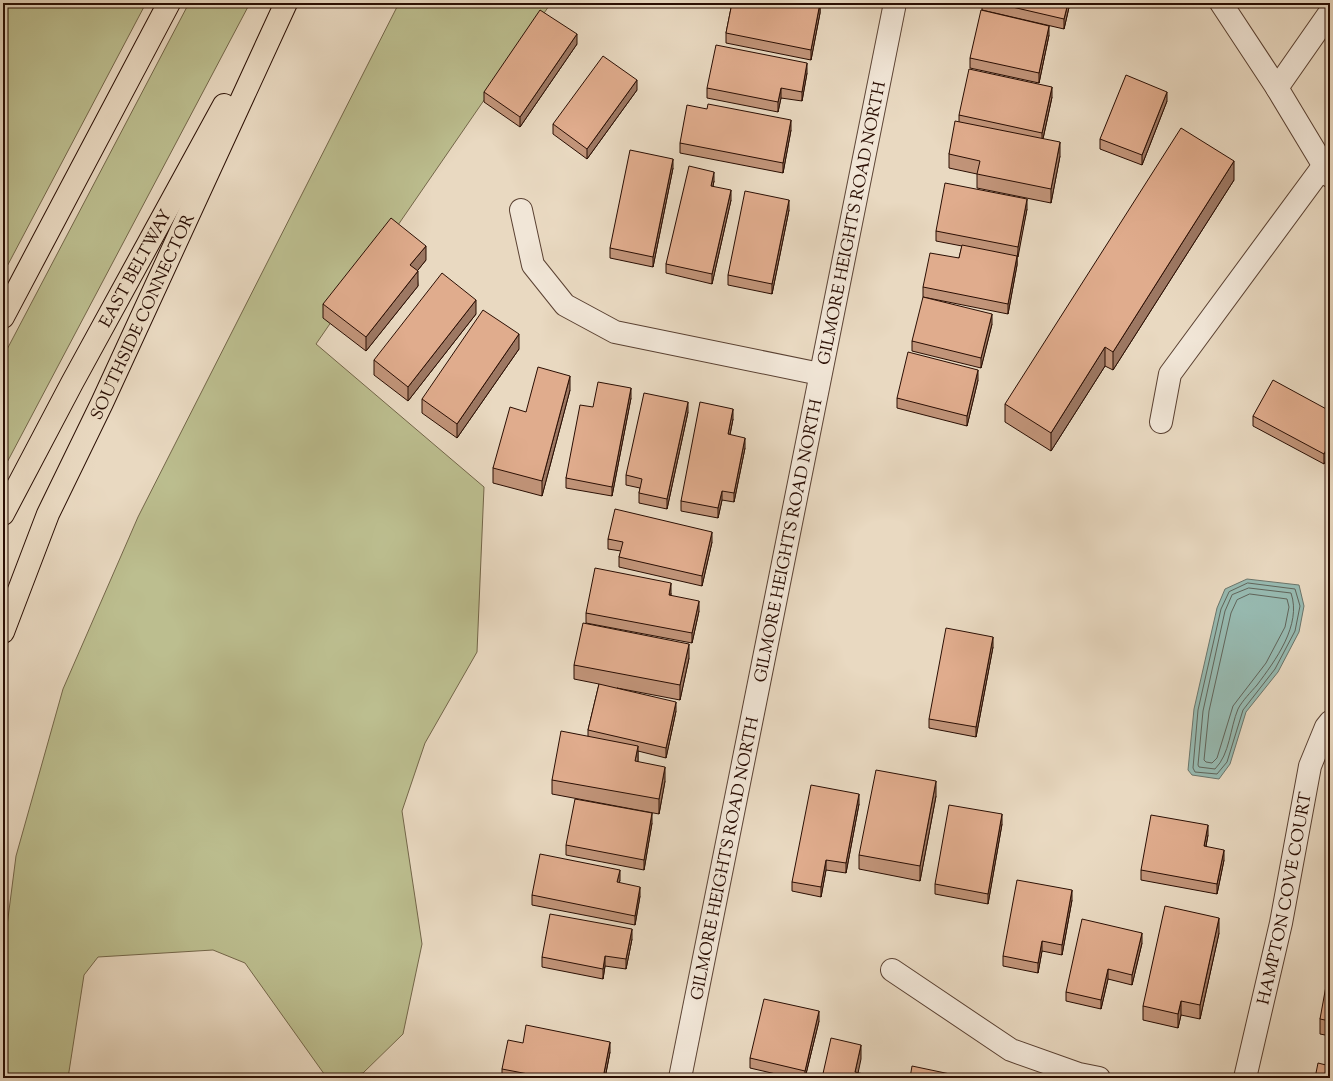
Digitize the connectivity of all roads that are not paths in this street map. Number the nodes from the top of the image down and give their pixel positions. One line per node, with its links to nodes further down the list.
1 (168, 3): 10 (highway)
2 (280, 3): 13 (highway, EAST BELTWAY)
3 (286, 3): 14 (highway, SOUTHSIDE CONNECTOR)
4 (895, 3): 11 (street, GILMORE HEIGHTS ROAD NORTH)
5 (1221, 3): 7 (street)
6 (1330, 12): 7 (street)
7 (1277, 88): 8 (street)
8 (1327, 171): 12 (street)
9 (521, 210): 11 (street)
10 (3, 317)
11 (820, 374): 17 (street, GILMORE HEIGHTS ROAD NORTH)
12 (1161, 422)
13 (3, 514)
14 (3, 632)
15 (1330, 722): 19 (street, HAMPTON COVE COURT)
16 (892, 970): 18 (street)
17 (680, 1078)
18 (1099, 1078)
19 (1245, 1078)

